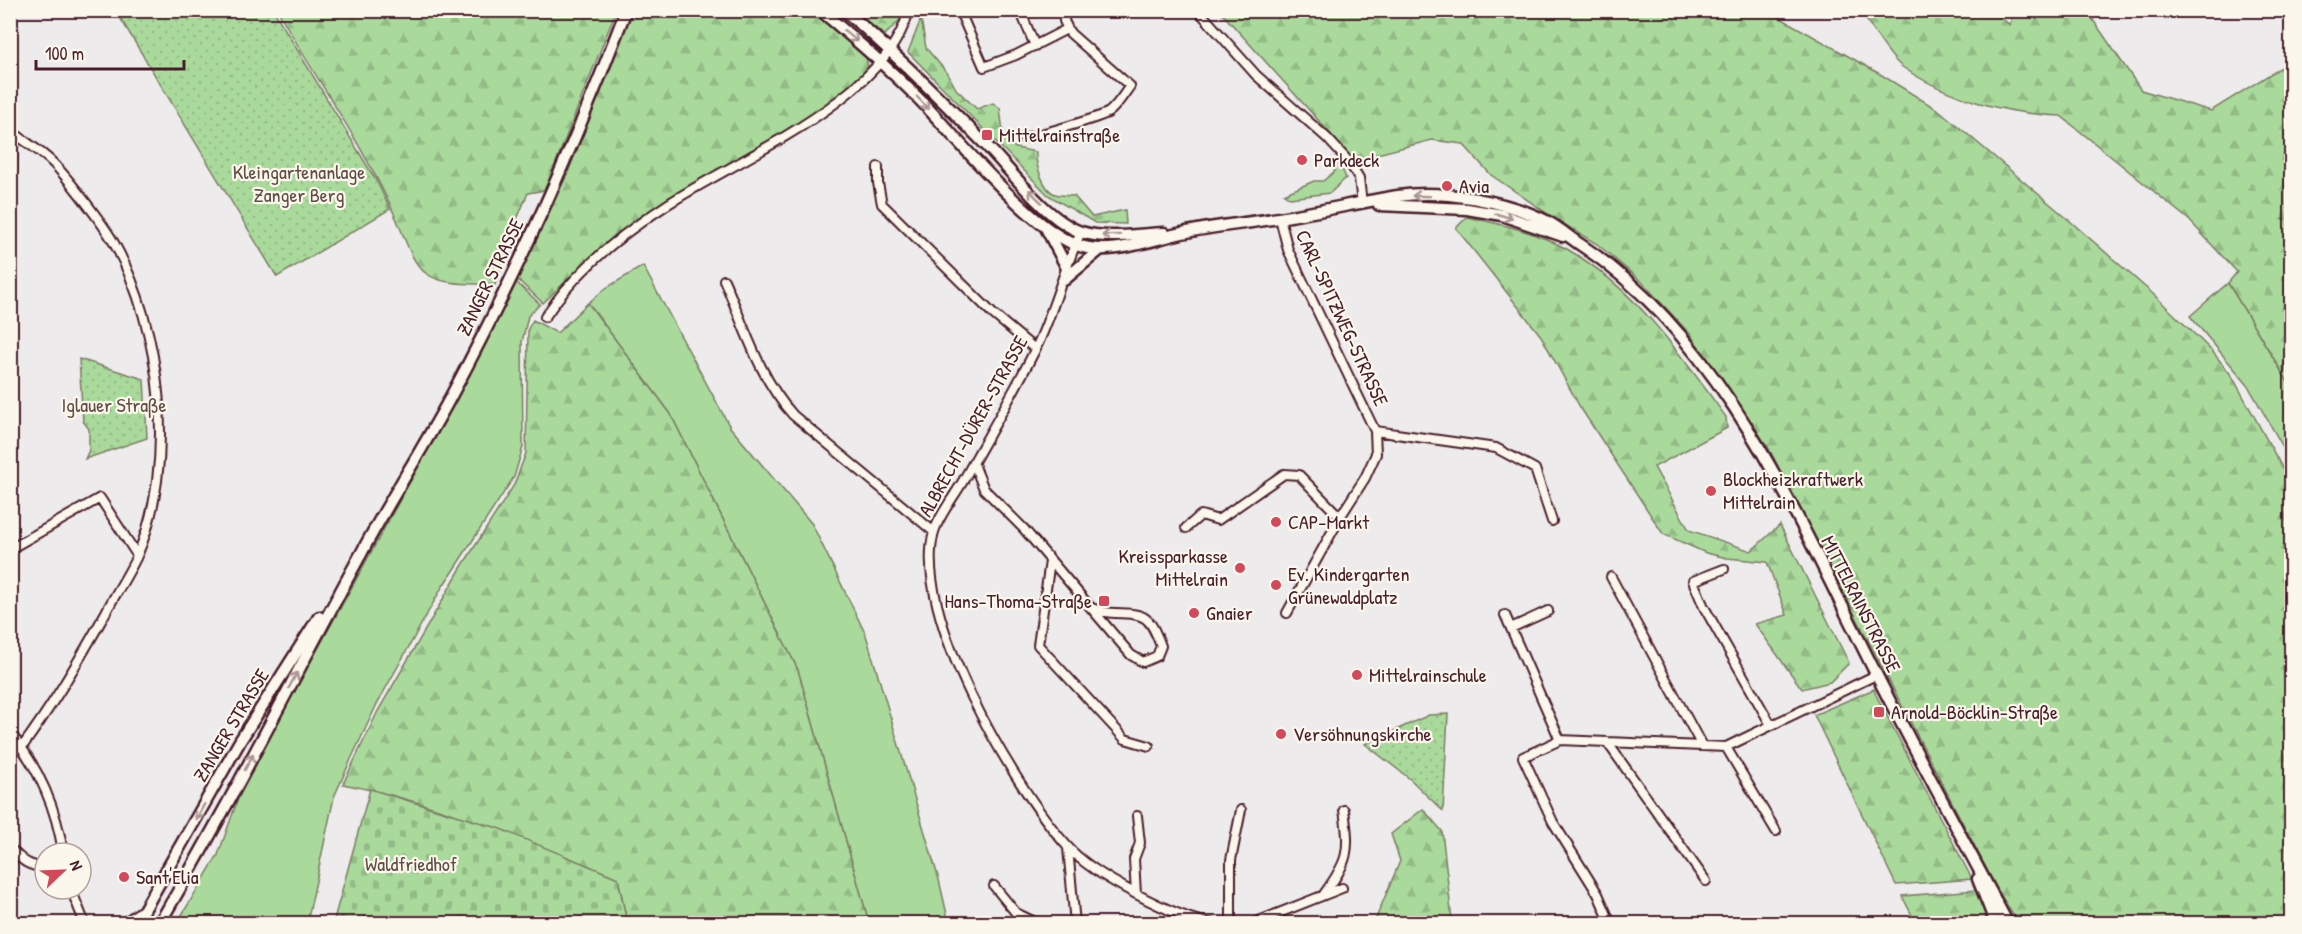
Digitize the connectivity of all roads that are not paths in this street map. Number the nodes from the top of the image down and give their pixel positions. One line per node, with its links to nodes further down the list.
1 (626, 10): 36 (street, ZANGER STRASSE)
2 (820, 10): 12 (street, MITTELRAINSTRASSE, one-way to 12)
3 (844, 10): 11 (street)
4 (909, 10): 11 (street)
5 (1020, 10): 10 (street)
6 (1065, 10): 9 (street)
7 (1198, 10): 16 (street)
8 (961, 14): 10 (street)
9 (1067, 28): 10 (street); 14 (street)
10 (1035, 46)
11 (891, 50): 12 (street); 20 (street, one-way to 11)
12 (882, 62): 19 (street, MITTELRAINSTRASSE, one-way to 19); 27 (street)
13 (12, 131): 17 (street); 37 (street)
14 (1023, 138)
15 (878, 167): 28 (street)
16 (1362, 204): 18 (street, MITTELRAINSTRASSE); 46 (street, MITTELRAINSTRASSE)
17 (11, 217)
18 (1280, 218): 21 (street, MITTELRAINSTRASSE); 29 (street, CARL-SPITZWEG-STRASSE)
19 (1044, 225): 22 (street, MITTELRAINSTRASSE); 24 (street)
20 (1081, 232): 21 (street, MITTELRAINSTRASSE, one-way to 20); 22 (street, ALBRECHT-DÜRER-STRASSE)
21 (1183, 232): 23 (street, MITTELRAINSTRASSE)
22 (1075, 245): 23 (street, MITTELRAINSTRASSE); 24 (street, ALBRECHT-DÜRER-STRASSE)
23 (1102, 248): 26 (street)
24 (1067, 268): 26 (street, ALBRECHT-DÜRER-STRASSE)
25 (724, 280): 34 (street)
26 (1064, 280): 28 (street, ALBRECHT-DÜRER-STRASSE)
27 (545, 317)
28 (1035, 349): 30 (street, ALBRECHT-DÜRER-STRASSE)
29 (1376, 431): 31 (street, CARL-SPITZWEG-STRASSE); 32 (street, CARL-SPITZWEG-STRASSE)
30 (973, 462): 34 (street, ALBRECHT-DÜRER-STRASSE); 38 (street)
31 (1340, 518): 33 (street); 43 (street, CARL-SPITZWEG-STRASSE)
32 (1552, 521)
33 (1186, 528)
34 (934, 532): 62 (street, ALBRECHT-DÜRER-STRASSE)
35 (10, 549): 37 (street)
36 (363, 549): 70 (street, ZANGER STRASSE, one-way to 70); 74 (street, ZANGER STRASSE, one-way to 36)
37 (137, 555): 53 (street)
38 (1050, 561): 41 (street); 51 (street)
39 (1724, 569): 47 (street)
40 (1611, 578): 52 (street)
41 (1091, 608): 41 (street)
42 (1548, 611): 45 (street)
43 (1287, 613)
44 (1505, 615): 45 (street)
45 (1511, 628): 49 (street)
46 (1876, 675): 47 (street); 59 (street, MITTELRAINSTRASSE)
47 (1771, 725): 54 (street)
48 (10, 733): 53 (street)
49 (1560, 740): 50 (street); 80 (street)
50 (1607, 742): 52 (street); 64 (street)
51 (1149, 746)
52 (1702, 746): 54 (street)
53 (22, 747): 60 (street)
54 (1726, 747): 58 (street)
55 (1241, 810): 78 (street)
56 (1344, 810): 68 (street)
57 (1137, 816): 67 (street)
58 (1776, 831)
59 (1960, 834): 81 (street, MITTELRAINSTRASSE); 82 (street, MITTELRAINSTRASSE)
60 (60, 841)
61 (10, 848): 63 (street)
62 (1068, 848): 67 (street, ALBRECHT-DÜRER-STRASSE); 76 (street)
63 (33, 867)
64 (1706, 881)
65 (994, 886): 75 (street)
66 (1342, 888): 68 (street)
67 (1136, 894): 77 (street, ALBRECHT-DÜRER-STRASSE)
68 (1323, 895): 79 (street)
69 (76, 901): 71 (street)
70 (147, 906): 72 (street); 73 (street, ZANGER STRASSE)
71 (85, 924)
72 (122, 924)
73 (136, 924)
74 (159, 924)
75 (1039, 924)
76 (1075, 924)
77 (1214, 924)
78 (1231, 924)
79 (1251, 924)
80 (1611, 924)
81 (1996, 924)
82 (2008, 924)

